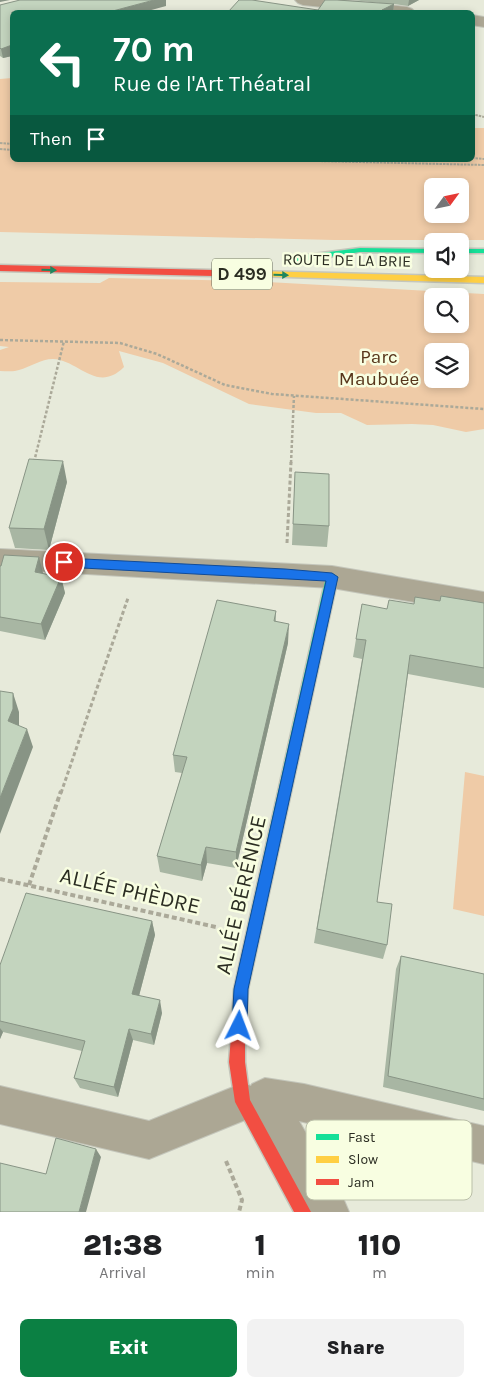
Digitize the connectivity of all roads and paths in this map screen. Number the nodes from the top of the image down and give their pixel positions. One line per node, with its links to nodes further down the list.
1 (310, 5): 2 (street)
2 (379, 10)
3 (359, 162): 4 (path)
4 (484, 165)
5 (424, 251): 8 (main road)
6 (469, 251): 7 (main road)
7 (484, 251)
8 (424, 262)
9 (469, 263): 10 (main road)
10 (477, 263)
11 (0, 268): 12 (main road, ROUTE DE LA BRIE / D 499, one-way to 12)
12 (484, 280)
13 (0, 340): 14 (path)
14 (64, 341): 15 (path); 17 (path)
15 (294, 396): 16 (path); 20 (path)
16 (484, 409)
17 (33, 465)
18 (0, 559): 19 (street)
19 (137, 566): 20 (street); 24 (path)
20 (285, 573): 21 (street)
21 (332, 577): 22 (street); 25 (main road, ALLÉE BÉRÉNICE)
22 (484, 603)
23 (0, 879): 24 (path, ALLÉE PHÈDRE)
24 (29, 885): 25 (path, ALLÉE PHÈDRE)
25 (253, 936): 26 (main road, ALLÉE BÉRÉNICE)
26 (243, 1102): 28 (street); 33 (main road, ALLÉE BÉRÉNICE)
27 (0, 1105): 28 (street)
28 (209, 1116): 32 (path)
29 (377, 1120): 30 (street)
30 (306, 1171)
31 (322, 1200): 34 (street)
32 (239, 1212)
33 (303, 1212)
34 (329, 1212)

